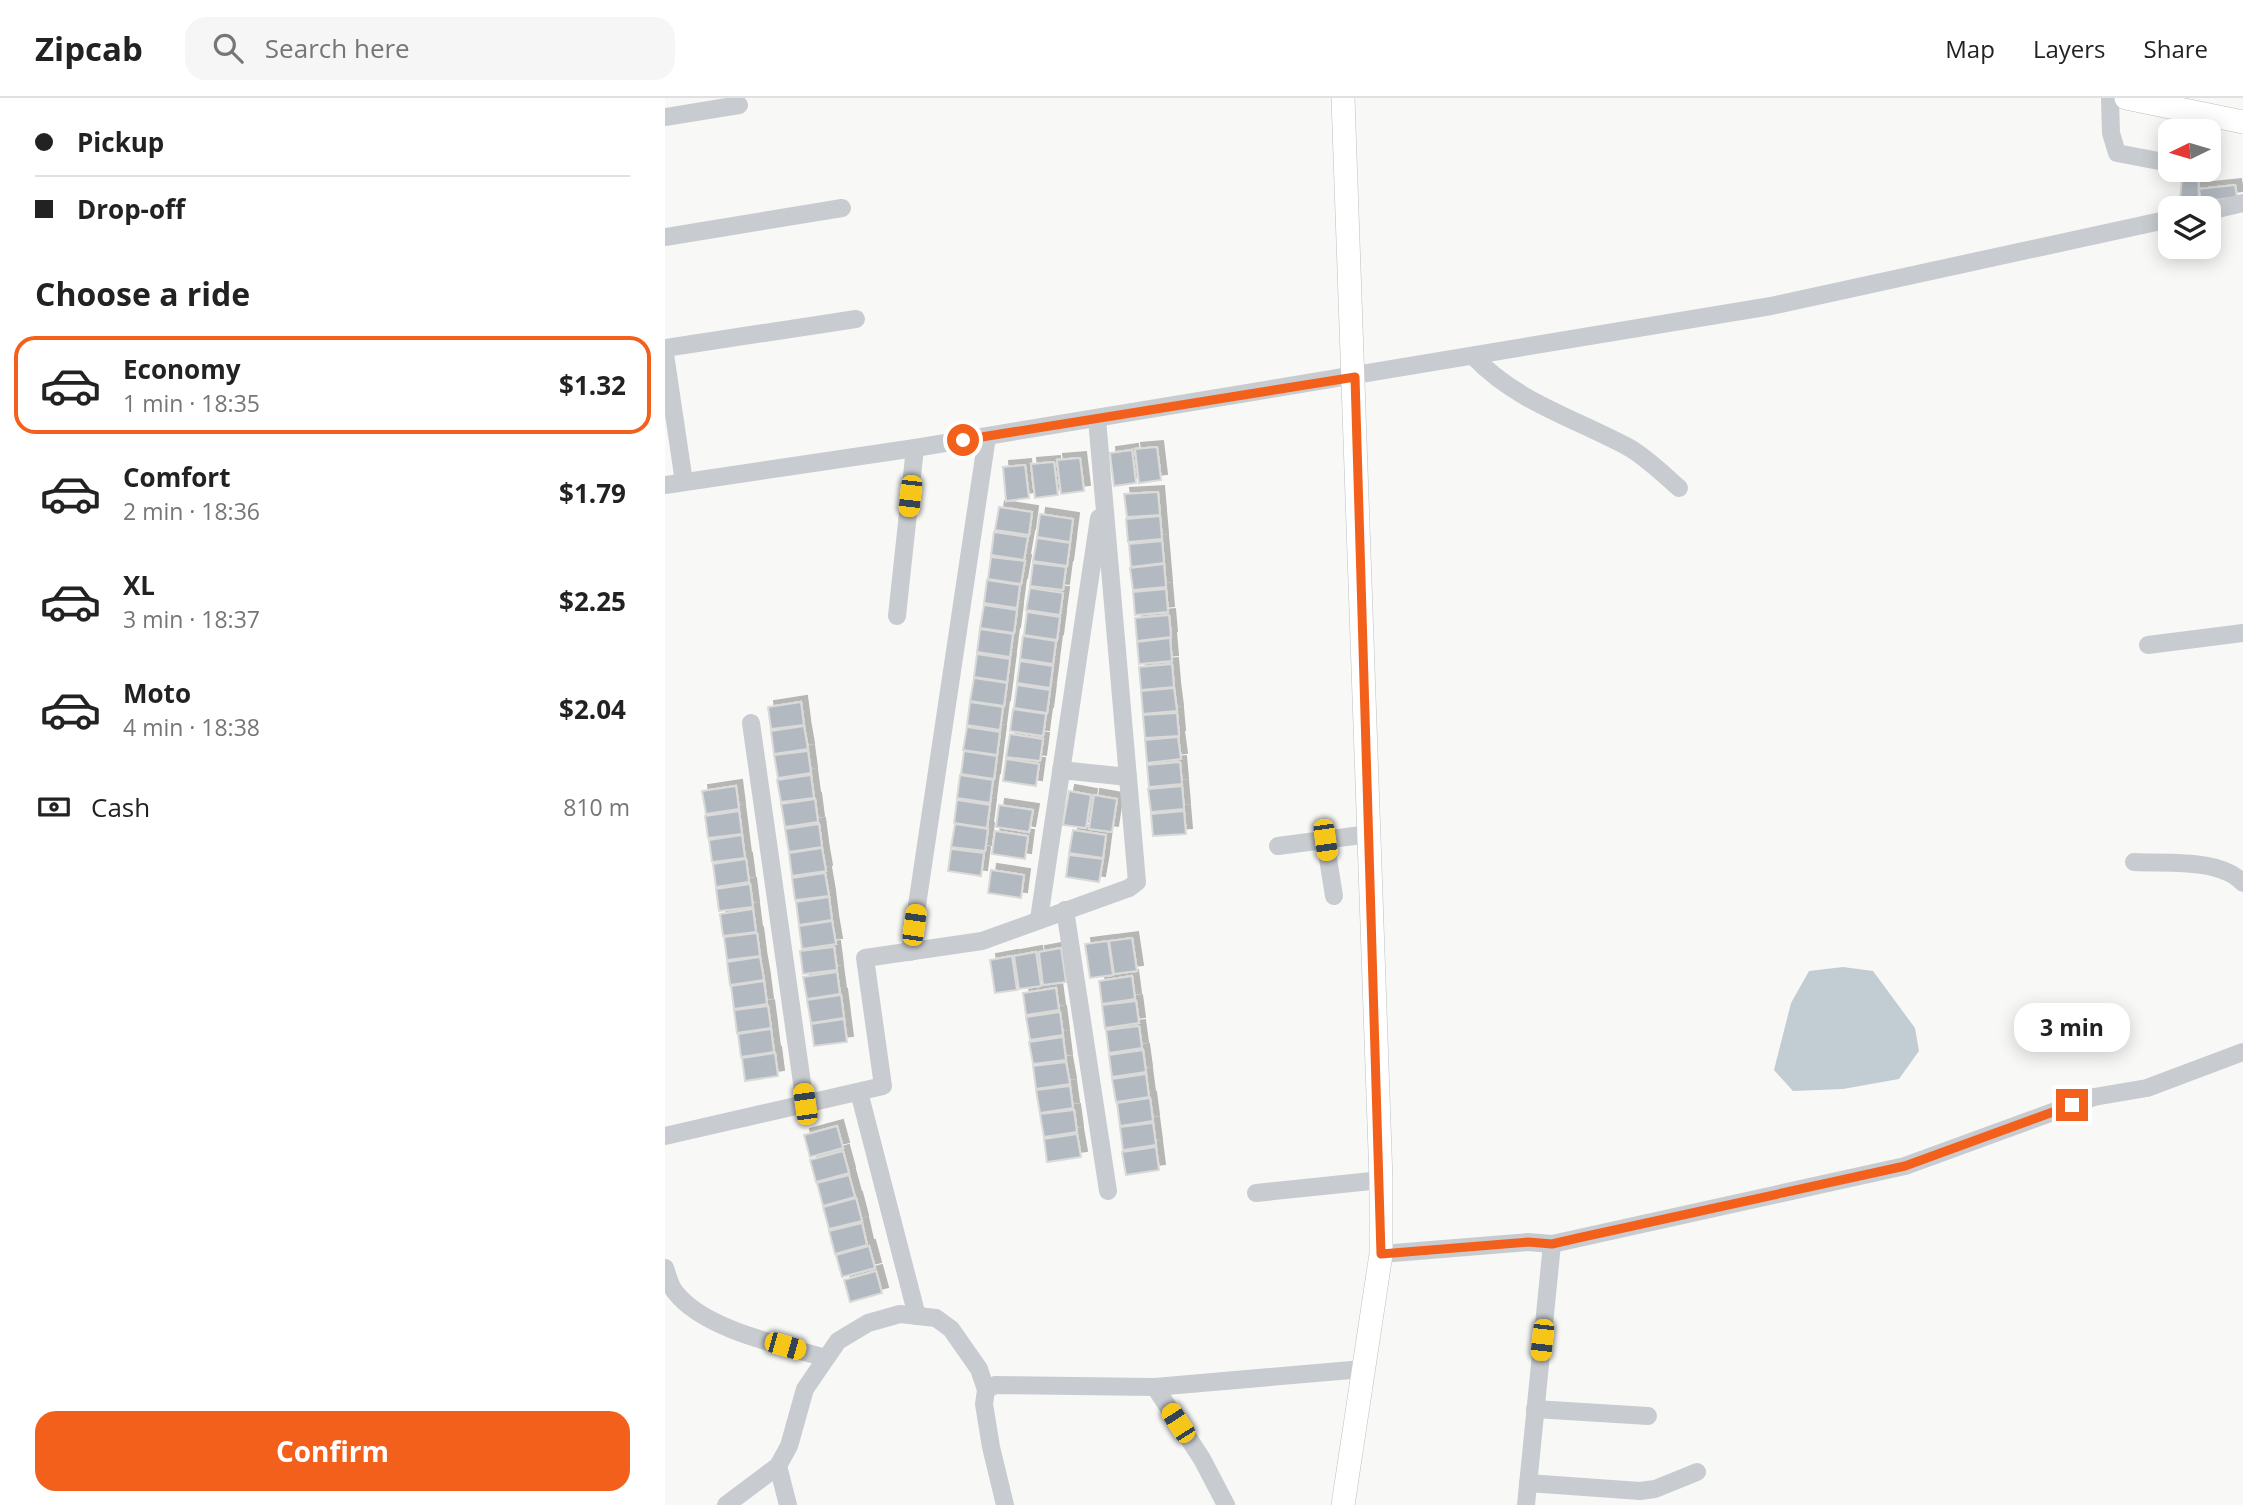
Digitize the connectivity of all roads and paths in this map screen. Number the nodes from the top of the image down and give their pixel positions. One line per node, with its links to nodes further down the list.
1 (1343, 98): 19 (main road)
2 (2109, 98): 9 (street)
3 (2126, 98): 6 (main road)
4 (739, 105): 5 (street)
5 (665, 117)
6 (2186, 119)
7 (2221, 122): 8 (main road)
8 (2243, 122)
9 (2158, 161)
10 (2243, 203): 12 (street)
11 (842, 208): 14 (street)
12 (2221, 208)
13 (2158, 222): 18 (street)
14 (665, 237)
15 (856, 319): 16 (street)
16 (665, 348)
17 (665, 354): 23 (street)
18 (1474, 357): 19 (street); 26 (street)
19 (1355, 377): 20 (street); 33 (main road)
20 (1097, 419): 21 (street); 25 (street)
21 (987, 437): 22 (street); 41 (street)
22 (915, 448): 23 (street); 27 (street)
23 (684, 482): 24 (street)
24 (665, 485)
25 (1103, 487): 31 (street); 32 (street)
26 (1679, 488)
27 (897, 616)
28 (2243, 633): 29 (street)
29 (2148, 645)
30 (751, 723): 44 (street)
31 (1061, 770): 32 (street); 40 (street)
32 (1128, 777): 39 (street)
33 (1369, 834): 34 (street); 46 (main road)
34 (1325, 840): 35 (street); 38 (street)
35 (1278, 846)
36 (2134, 862): 37 (street)
37 (2243, 883)
38 (1334, 897)
39 (1065, 910): 40 (street); 47 (street)
40 (1039, 919): 41 (street)
41 (910, 952): 43 (street)
42 (2243, 1052): 49 (street)
43 (859, 1092): 44 (street); 52 (street)
44 (805, 1104): 45 (street)
45 (665, 1136)
46 (1381, 1180): 48 (street); 50 (main road)
47 (1108, 1191)
48 (1256, 1193)
49 (1552, 1244): 50 (street); 57 (street)
50 (1381, 1254): 54 (main road)
51 (665, 1268): 53 (street)
52 (917, 1316): 53 (street); 56 (street)
53 (826, 1358): 59 (street)
54 (1363, 1368): 55 (street); 66 (main road)
55 (1155, 1387): 56 (street); 65 (street)
56 (986, 1390): 64 (street)
57 (1535, 1409): 58 (street); 61 (street)
58 (1648, 1416)
59 (778, 1466): 62 (street); 63 (street)
60 (1697, 1472): 61 (street)
61 (1528, 1483): 67 (street)
62 (726, 1505)
63 (788, 1505)
64 (1005, 1505)
65 (1226, 1505)
66 (1343, 1505)
67 (1526, 1505)

